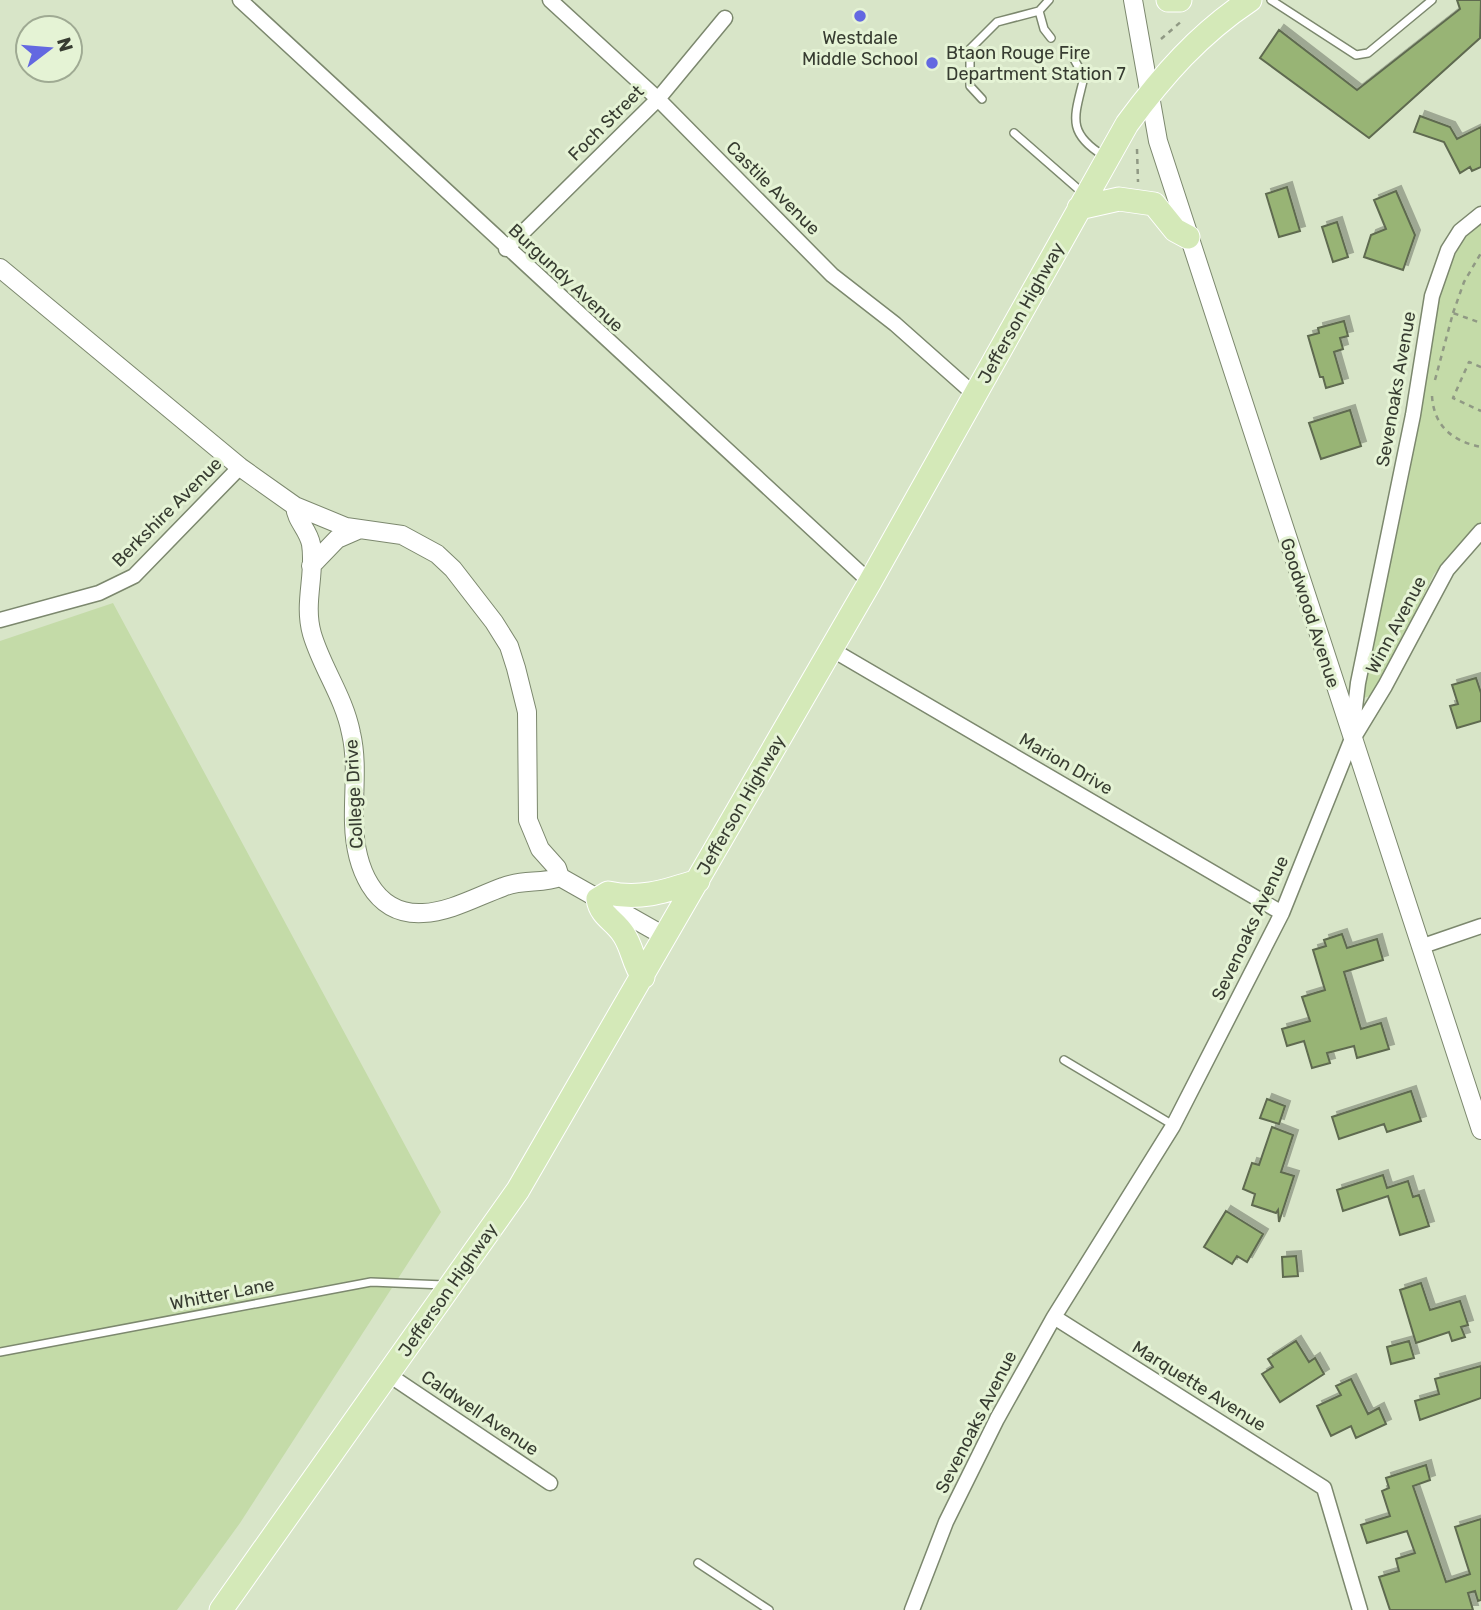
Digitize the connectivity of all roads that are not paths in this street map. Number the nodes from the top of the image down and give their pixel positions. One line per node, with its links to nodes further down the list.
1 (240, 0): 20 (street, Burgundy Avenue)
2 (550, 0): 13 (street, Castile Avenue)
3 (1049, 0): 8 (lane)
4 (1133, 0): 12 (street, Goodwood Avenue)
5 (1250, 0): 12 (main road, Jefferson Highway)
6 (1271, 0): 7 (lane)
7 (1432, 0)
8 (1039, 11): 10 (lane); 14 (lane)
9 (725, 18): 13 (street, Foch Street)
10 (1051, 38)
11 (1074, 59): 16 (lane)
12 (1149, 94): 16 (main road, Jefferson Highway); 19 (street, Goodwood Avenue)
13 (658, 99): 20 (street, Foch Street); 22 (street, Castile Avenue)
14 (982, 99)
15 (1014, 133): 17 (lane)
16 (1107, 158): 17 (main road, Jefferson Highway)
17 (1082, 202): 19 (main road); 22 (main road, Jefferson Highway)
18 (1481, 214): 31 (street, Sevenoaks Avenue)
19 (1188, 237): 31 (street, Goodwood Avenue)
20 (506, 249): 28 (street, Burgundy Avenue)
21 (0, 268): 23 (street)
22 (975, 395): 28 (main road, Jefferson Highway)
23 (240, 467): 24 (street); 29 (street, Berkshire Avenue)
24 (295, 506): 25 (street); 27 (street, College Drive)
25 (360, 528): 27 (street); 32 (street)
26 (1481, 531): 31 (street, Winn Avenue)
27 (311, 566): 32 (street, College Drive)
28 (870, 582): 30 (main road, Jefferson Highway)
29 (0, 620)
30 (831, 649): 33 (main road, Jefferson Highway); 35 (street, Marion Drive)
31 (1351, 741): 35 (street, Sevenoaks Avenue); 38 (street, Goodwood Avenue)
32 (560, 877): 34 (street)
33 (698, 881): 34 (main road); 37 (main road, Jefferson Highway)
34 (598, 899): 37 (street); 39 (main road)
35 (1282, 913): 41 (street, Sevenoaks Avenue)
36 (1481, 926): 38 (street)
37 (666, 937): 39 (main road, Jefferson Highway)
38 (1420, 947): 42 (street, Goodwood Avenue)
39 (643, 977): 43 (main road, Jefferson Highway)
40 (1064, 1060): 41 (lane)
41 (1173, 1126): 44 (street, Sevenoaks Avenue)
42 (1481, 1130)
43 (452, 1286): 45 (lane, Whitter Lane); 46 (main road, Jefferson Highway)
44 (1054, 1317): 51 (street, Sevenoaks Avenue); 52 (street, Marquette Avenue)
45 (0, 1352)
46 (389, 1375): 47 (street, Caldwell Avenue); 49 (main road, Jefferson Highway)
47 (550, 1483)
48 (698, 1563): 50 (lane)
49 (221, 1610)
50 (769, 1610)
51 (912, 1610)
52 (1360, 1610)

